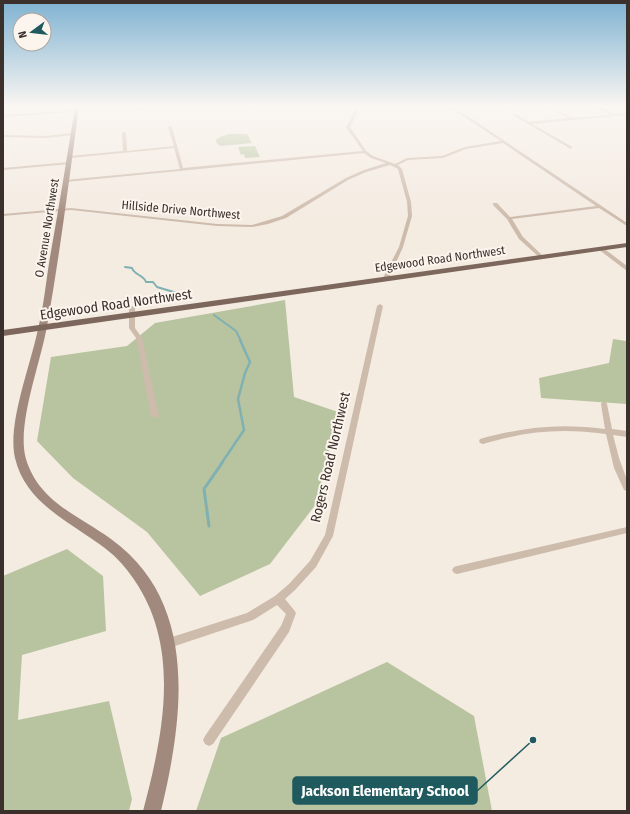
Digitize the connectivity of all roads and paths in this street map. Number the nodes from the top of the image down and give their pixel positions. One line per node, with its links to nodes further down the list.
1 (71, 145): 12 (street, O Avenue Northwest)
2 (125, 145): 9 (street)
3 (360, 145): 10 (street)
4 (485, 145): 11 (street, Hillside Drive Northwest)
5 (508, 145): 18 (street)
6 (566, 145): 8 (street)
7 (176, 147): 9 (street); 15 (street)
8 (571, 148)
9 (125, 152): 12 (street)
10 (365, 152): 13 (street); 15 (street)
11 (407, 159): 13 (street, Hillside Drive Northwest); 13 (street, Hillside Drive Northwest)
12 (69, 160): 14 (street); 16 (street, O Avenue Northwest)
13 (391, 163): 19 (street, Hillside Drive Northwest); 27 (street)
14 (3, 169)
15 (182, 170): 16 (street)
16 (66, 181): 19 (street, O Avenue Northwest)
17 (495, 204): 21 (street)
18 (600, 207): 21 (street); 22 (street)
19 (62, 209): 20 (street, Hillside Drive Northwest); 30 (street, O Avenue Northwest)
20 (3, 215)
21 (509, 218): 25 (street)
22 (627, 225)
23 (627, 245): 24 (main road, Edgewood Road Northwest)
24 (600, 248): 25 (main road, Edgewood Road Northwest); 26 (street)
25 (541, 256): 27 (main road, Edgewood Road Northwest)
26 (627, 269)
27 (386, 278): 29 (main road, Edgewood Road Northwest)
28 (380, 306): 41 (street, Rogers Road Northwest)
29 (132, 312): 30 (main road, Edgewood Road Northwest); 34 (street)
30 (43, 324): 31 (main road, Edgewood Road Northwest); 32 (main road, Edgewood Road Northwest); 42 (street)
31 (3, 326)
32 (3, 333)
33 (604, 404): 35 (street)
34 (155, 416)
35 (609, 432): 36 (street); 37 (street); 38 (street)
36 (627, 434)
37 (483, 441)
38 (627, 488)
39 (627, 530): 40 (street)
40 (457, 570)
41 (278, 599): 42 (street, Rogers Road Northwest); 43 (street)
42 (169, 643): 44 (street)
43 (209, 740)
44 (152, 811)

